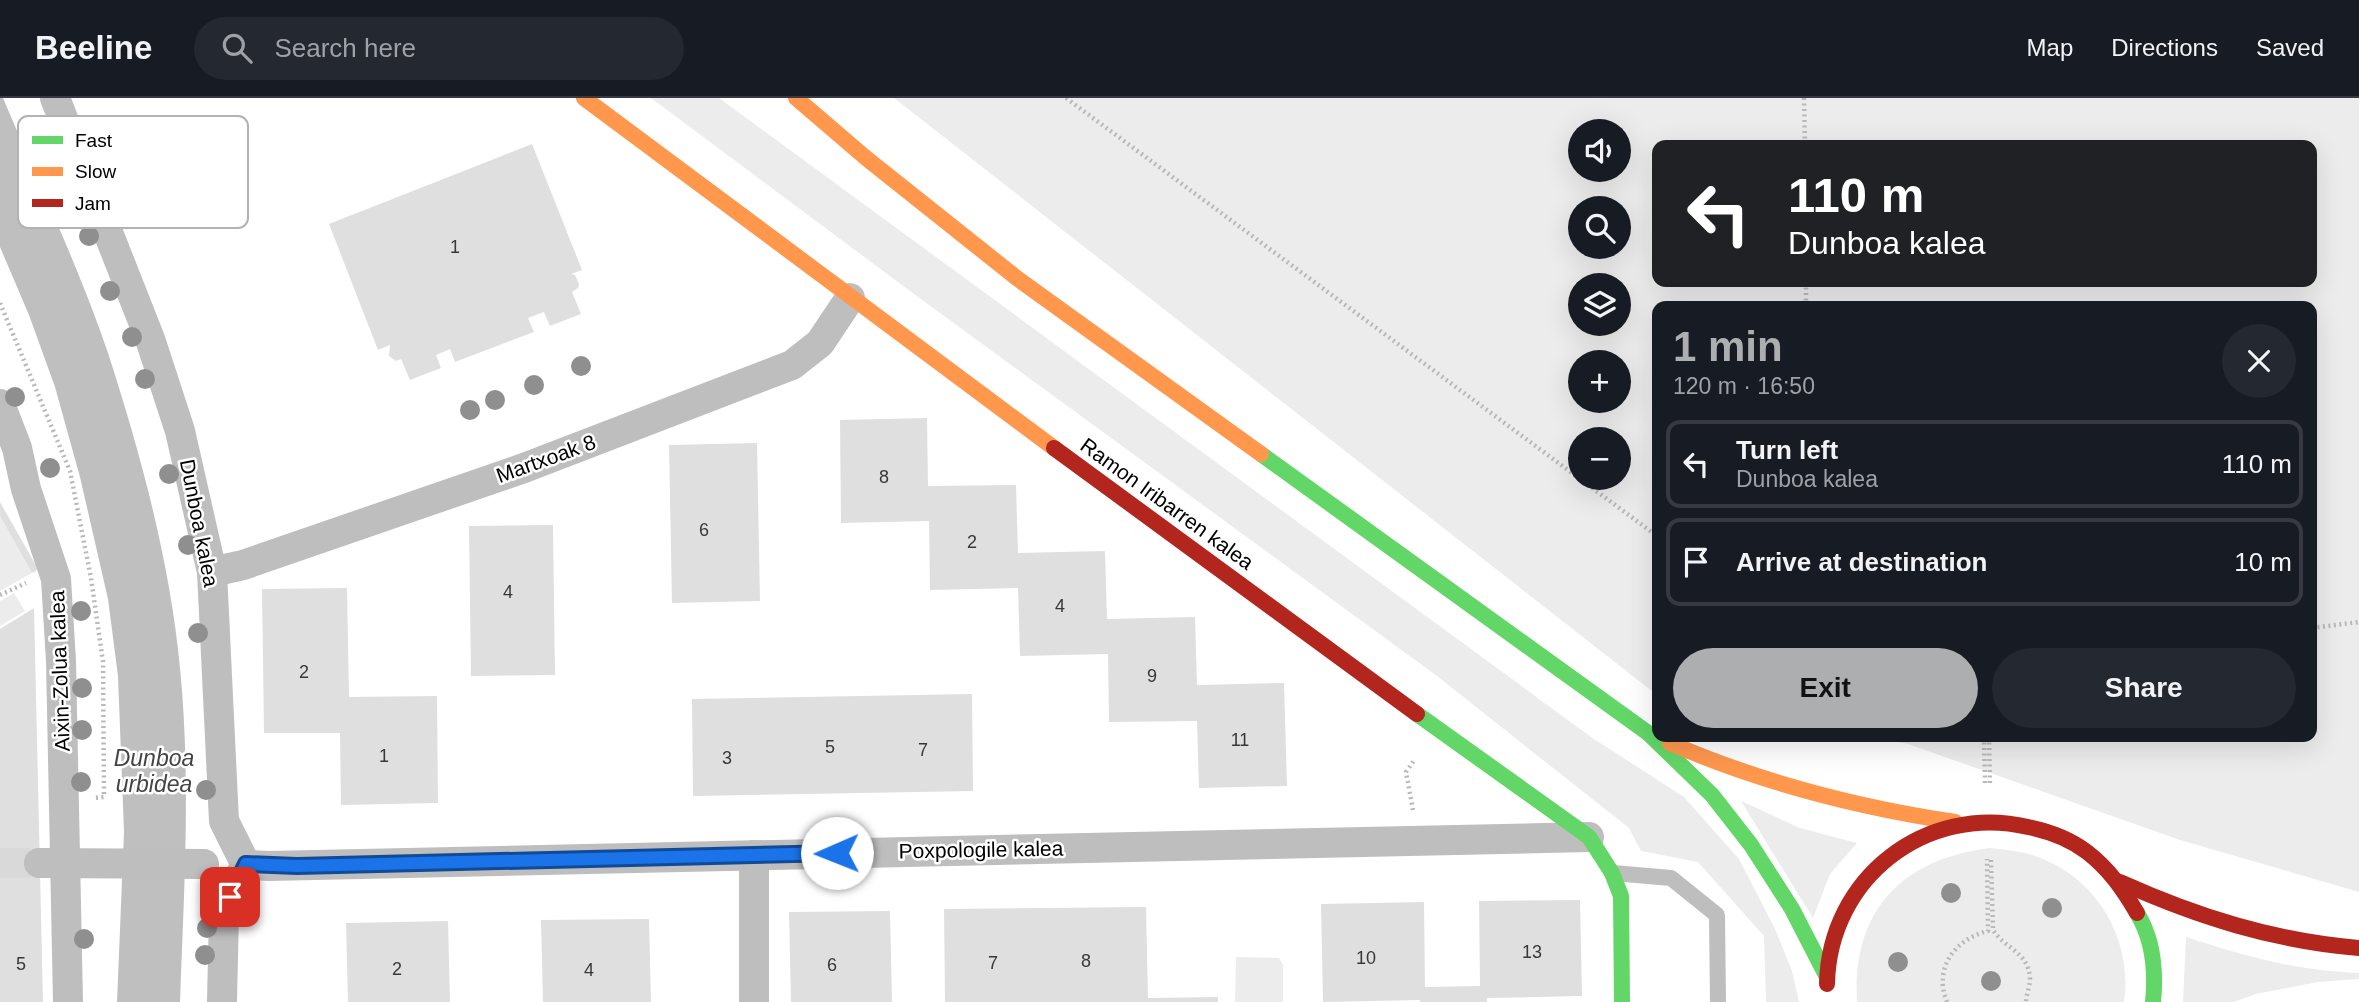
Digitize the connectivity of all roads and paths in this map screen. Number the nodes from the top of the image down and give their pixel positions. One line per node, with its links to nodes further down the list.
1 (55, 98): 6 (street, Dunboa kalea)
2 (584, 98): 9 (main road, Ramon Iribarren kalea)
3 (796, 98): 15 (main road)
4 (1066, 98): 11 (path)
5 (1804, 98): 7 (path)
6 (62, 116)
7 (1804, 140)
8 (106, 228): 12 (street, Dunboa kalea)
9 (850, 298): 12 (street, Martxoak 8); 25 (main road, Ramon Iribarren kalea)
10 (0, 404): 27 (street, Aixin-Zolua kalea)
11 (1652, 532)
12 (212, 572): 29 (street, Dunboa kalea)
13 (2359, 622): 14 (path)
14 (2317, 627)
15 (1648, 733): 16 (main road); 17 (main road)
16 (1652, 735)
17 (1652, 737)
18 (1657, 742): 33 (main road)
19 (1669, 742): 24 (main road)
20 (1987, 742): 22 (path)
21 (1421, 752): 23 (path)
22 (1988, 785)
23 (1414, 812)
24 (1961, 823): 31 (main road); 33 (main road)
25 (1589, 837): 26 (street, Poxpologile kalea); 30 (main road, Ramon Iribarren kalea)
26 (754, 855): 29 (street, Poxpologile kalea); 36 (street)
27 (52, 864): 28 (street); 34 (street, Aixin-Zolua kalea)
28 (204, 864)
29 (246, 864): 35 (street)
30 (1612, 873): 37 (main road, Ramon Iribarren kalea); 38 (lane)
31 (2120, 882): 32 (main road); 42 (main road)
32 (2359, 948)
33 (1827, 977): 39 (main road)
34 (68, 1002)
35 (222, 1002)
36 (754, 1002)
37 (1622, 1002)
38 (1718, 1002)
39 (1828, 1002)
40 (1947, 1002): 41 (path)
41 (2025, 1002)
42 (2153, 1002)

